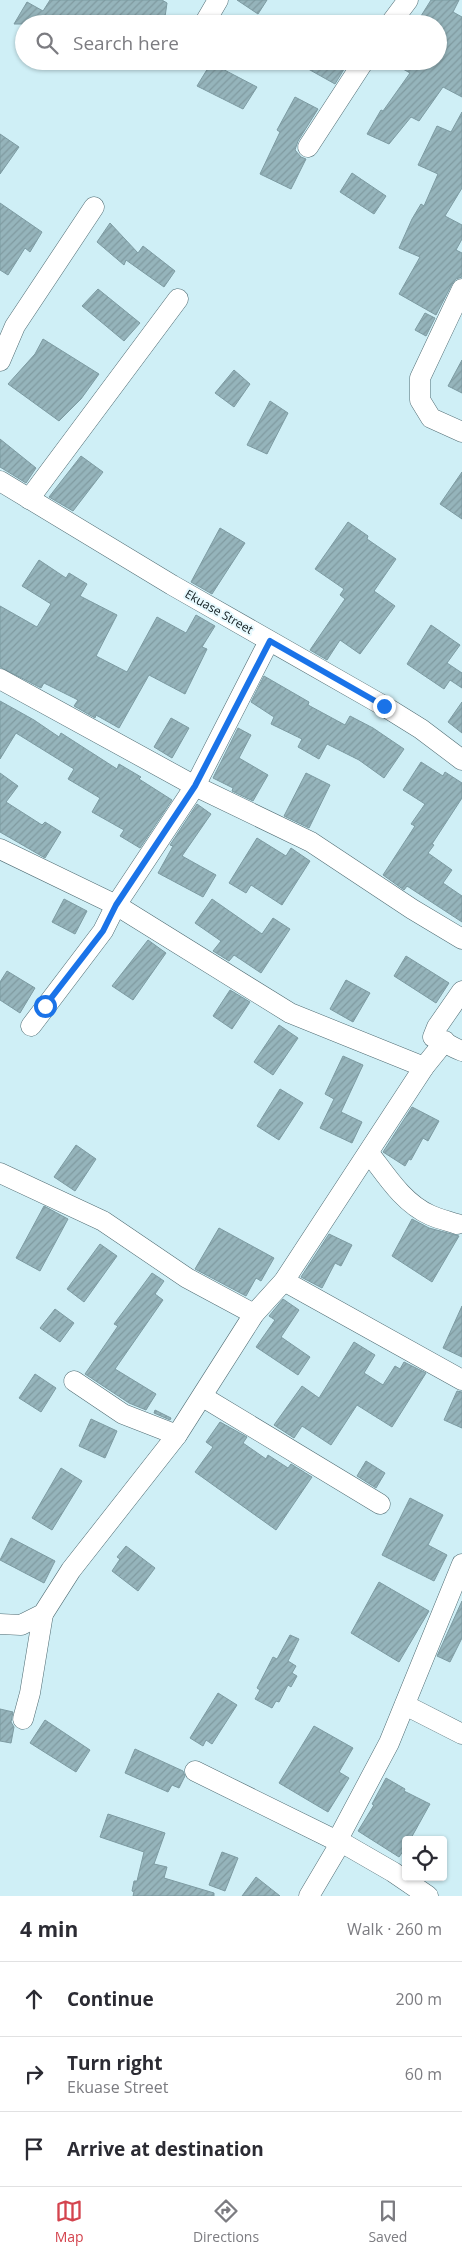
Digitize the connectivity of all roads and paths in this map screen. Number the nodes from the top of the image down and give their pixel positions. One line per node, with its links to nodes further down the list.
1 (218, 0): 3 (street)
2 (408, 0): 4 (street)
3 (209, 15)
4 (397, 15)
5 (358, 70): 6 (street)
6 (308, 147)
7 (94, 207): 10 (street)
8 (462, 289): 11 (street)
9 (178, 300): 13 (street)
10 (0, 361)
11 (462, 432)
12 (0, 481): 13 (street, Ekuase Street)
13 (29, 499): 14 (street, Ekuase Street)
14 (270, 641): 16 (street, Ekuase Street); 17 (street)
15 (0, 679): 17 (street)
16 (462, 760)
17 (195, 786): 19 (street); 20 (street)
18 (0, 850): 19 (street)
19 (116, 905): 22 (street); 24 (street)
20 (462, 938)
21 (462, 991): 23 (street)
22 (31, 1026)
23 (453, 1046): 24 (street)
24 (424, 1067): 25 (street)
25 (369, 1153): 27 (street); 28 (street)
26 (0, 1173): 29 (street)
27 (457, 1224)
28 (284, 1281): 29 (street); 30 (street)
29 (254, 1314): 32 (street)
30 (462, 1380)
31 (74, 1381): 33 (street)
32 (203, 1397): 33 (street); 34 (street)
33 (177, 1435): 36 (street)
34 (380, 1504)
35 (460, 1573): 38 (street)
36 (43, 1614): 37 (street); 39 (street)
37 (0, 1624)
38 (405, 1705): 40 (street); 42 (street)
39 (22, 1719)
40 (462, 1734)
41 (195, 1771): 42 (street)
42 (339, 1841): 43 (street); 44 (street)
43 (309, 1896)
44 (428, 1896)

